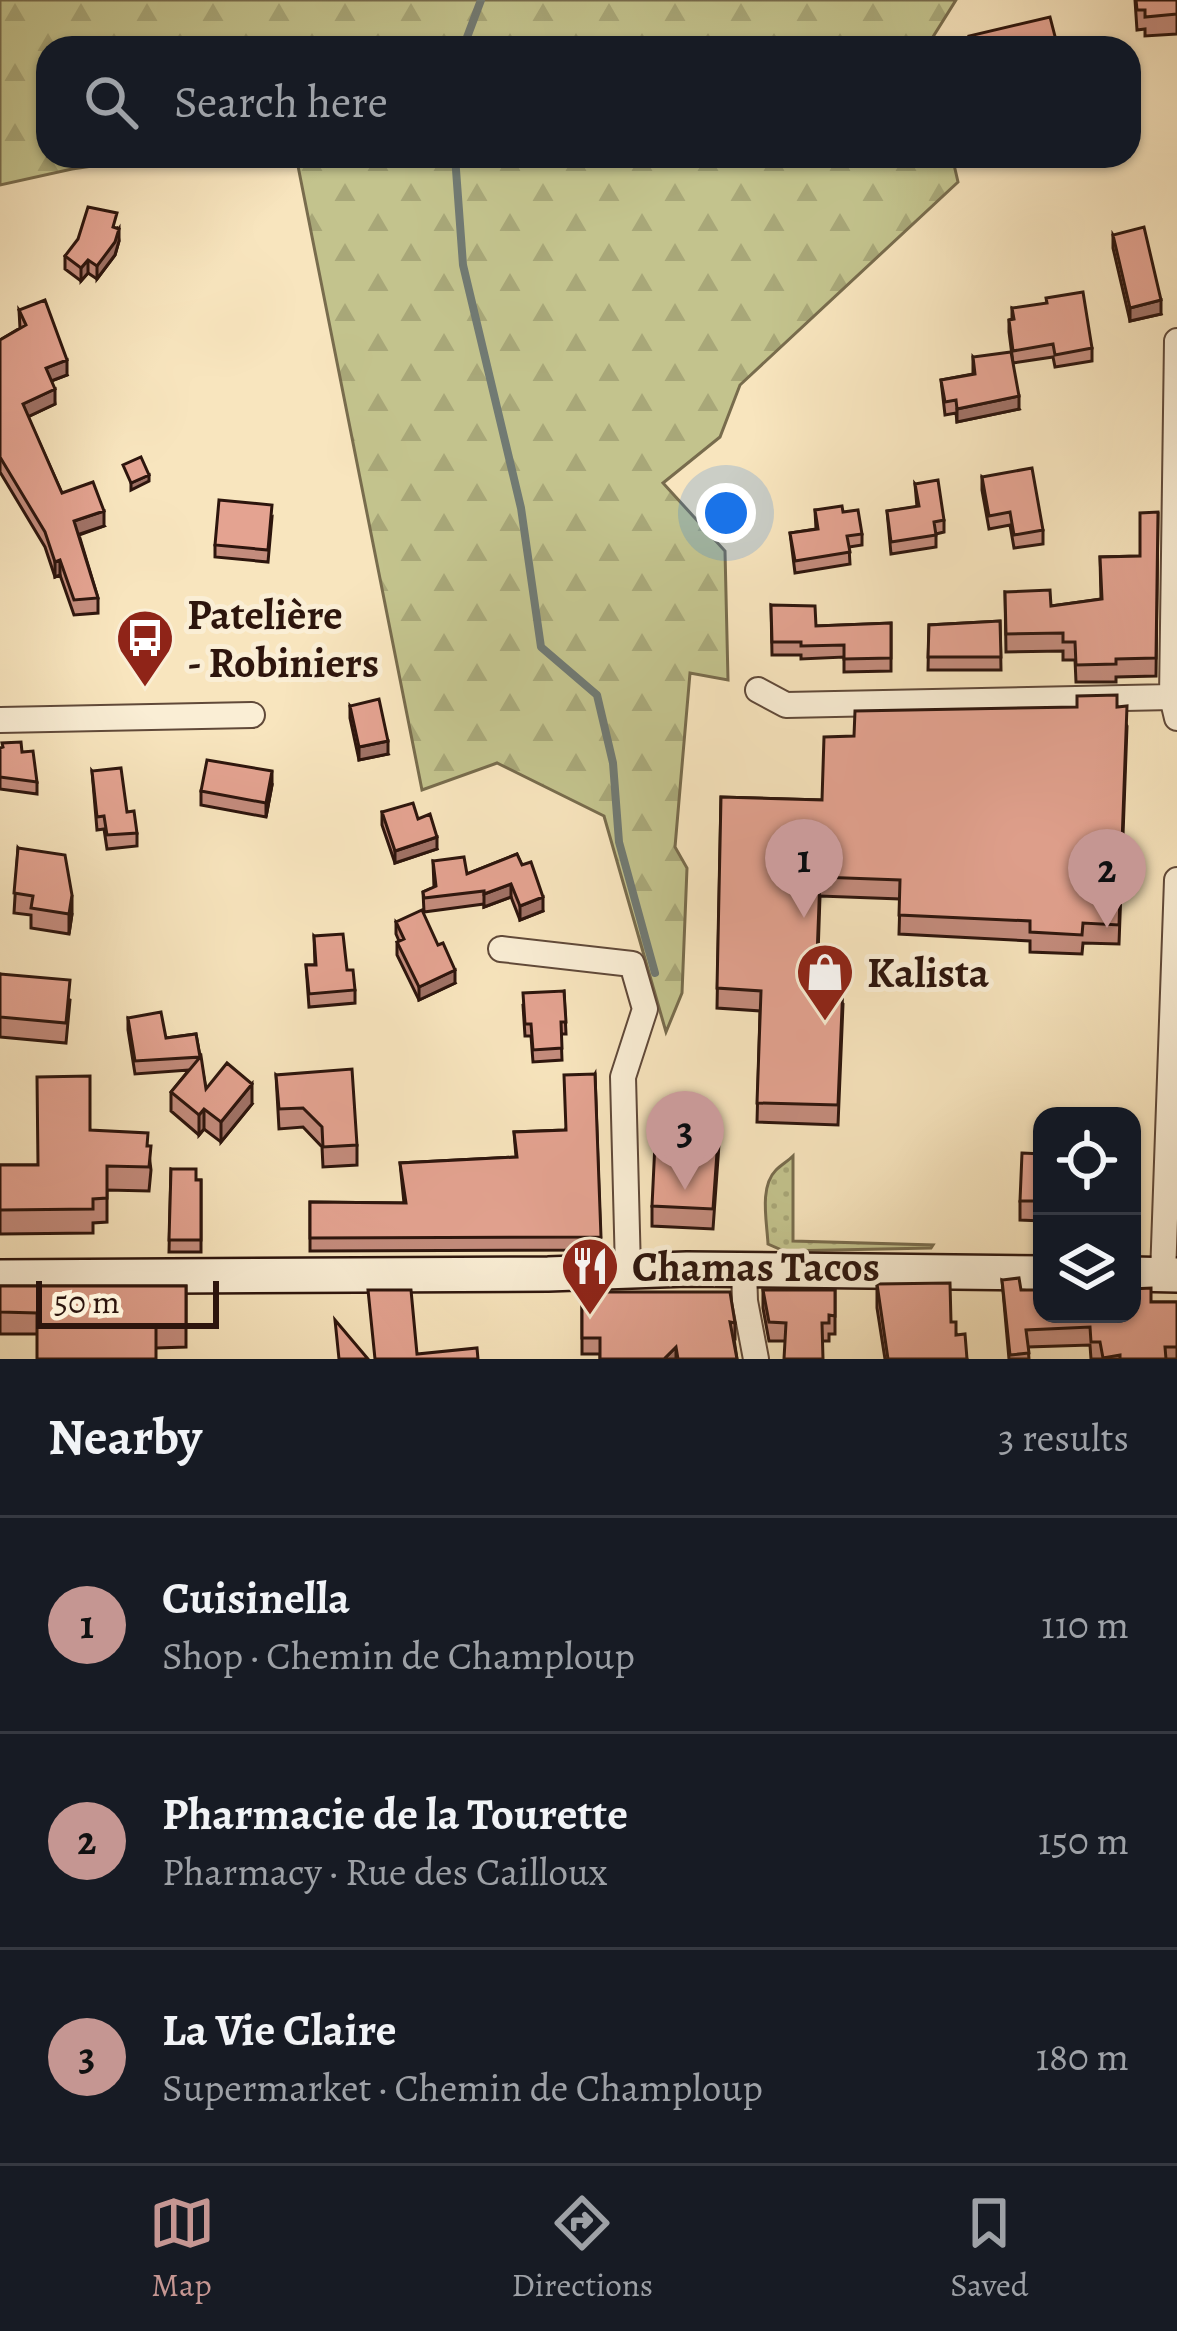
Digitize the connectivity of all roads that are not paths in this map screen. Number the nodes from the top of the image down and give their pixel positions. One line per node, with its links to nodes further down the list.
1 (1177, 341): 3 (street)
2 (758, 690): 3 (street)
3 (1174, 708)
4 (252, 715): 5 (street)
5 (0, 720)
6 (1177, 880): 11 (street)
7 (501, 949): 9 (street)
8 (744, 1269): 9 (main road); 10 (main road); 13 (street)
9 (628, 1270): 12 (main road)
10 (1033, 1274)
11 (1157, 1274)
12 (0, 1277)
13 (756, 1359)

